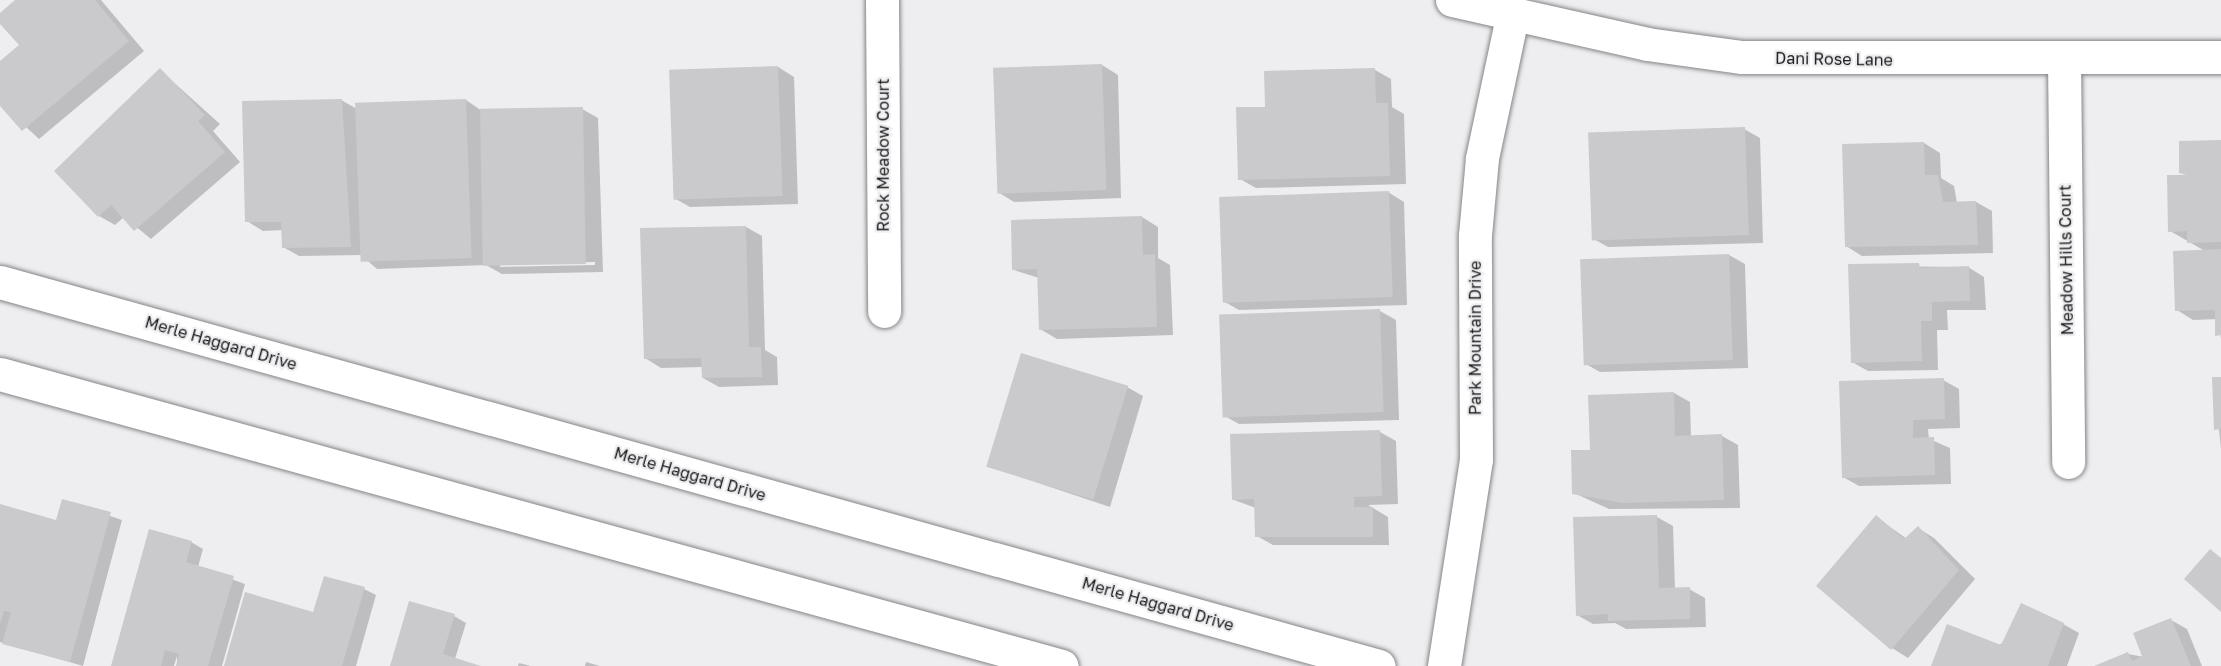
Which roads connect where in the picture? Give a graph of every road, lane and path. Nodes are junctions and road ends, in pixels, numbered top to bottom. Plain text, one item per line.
1 (882, 0) edge
2 (1452, 0) edge
3 (1513, 12) junction
4 (2221, 57) edge
5 (2064, 58) junction
6 (0, 282) edge
7 (884, 311) dead end
8 (0, 374) edge
9 (2068, 462) dead end
10 (1062, 666) edge
11 (1379, 666) edge
12 (1444, 666) edge

1 - 7 main road, Rock Meadow Court
2 - 3 main road, Dani Rose Lane
3 - 5 main road, Dani Rose Lane
3 - 12 main road, Park Mountain Drive
4 - 5 main road, Dani Rose Lane
5 - 9 main road, Meadow Hills Court
6 - 11 main road, Merle Haggard Drive
8 - 10 main road

